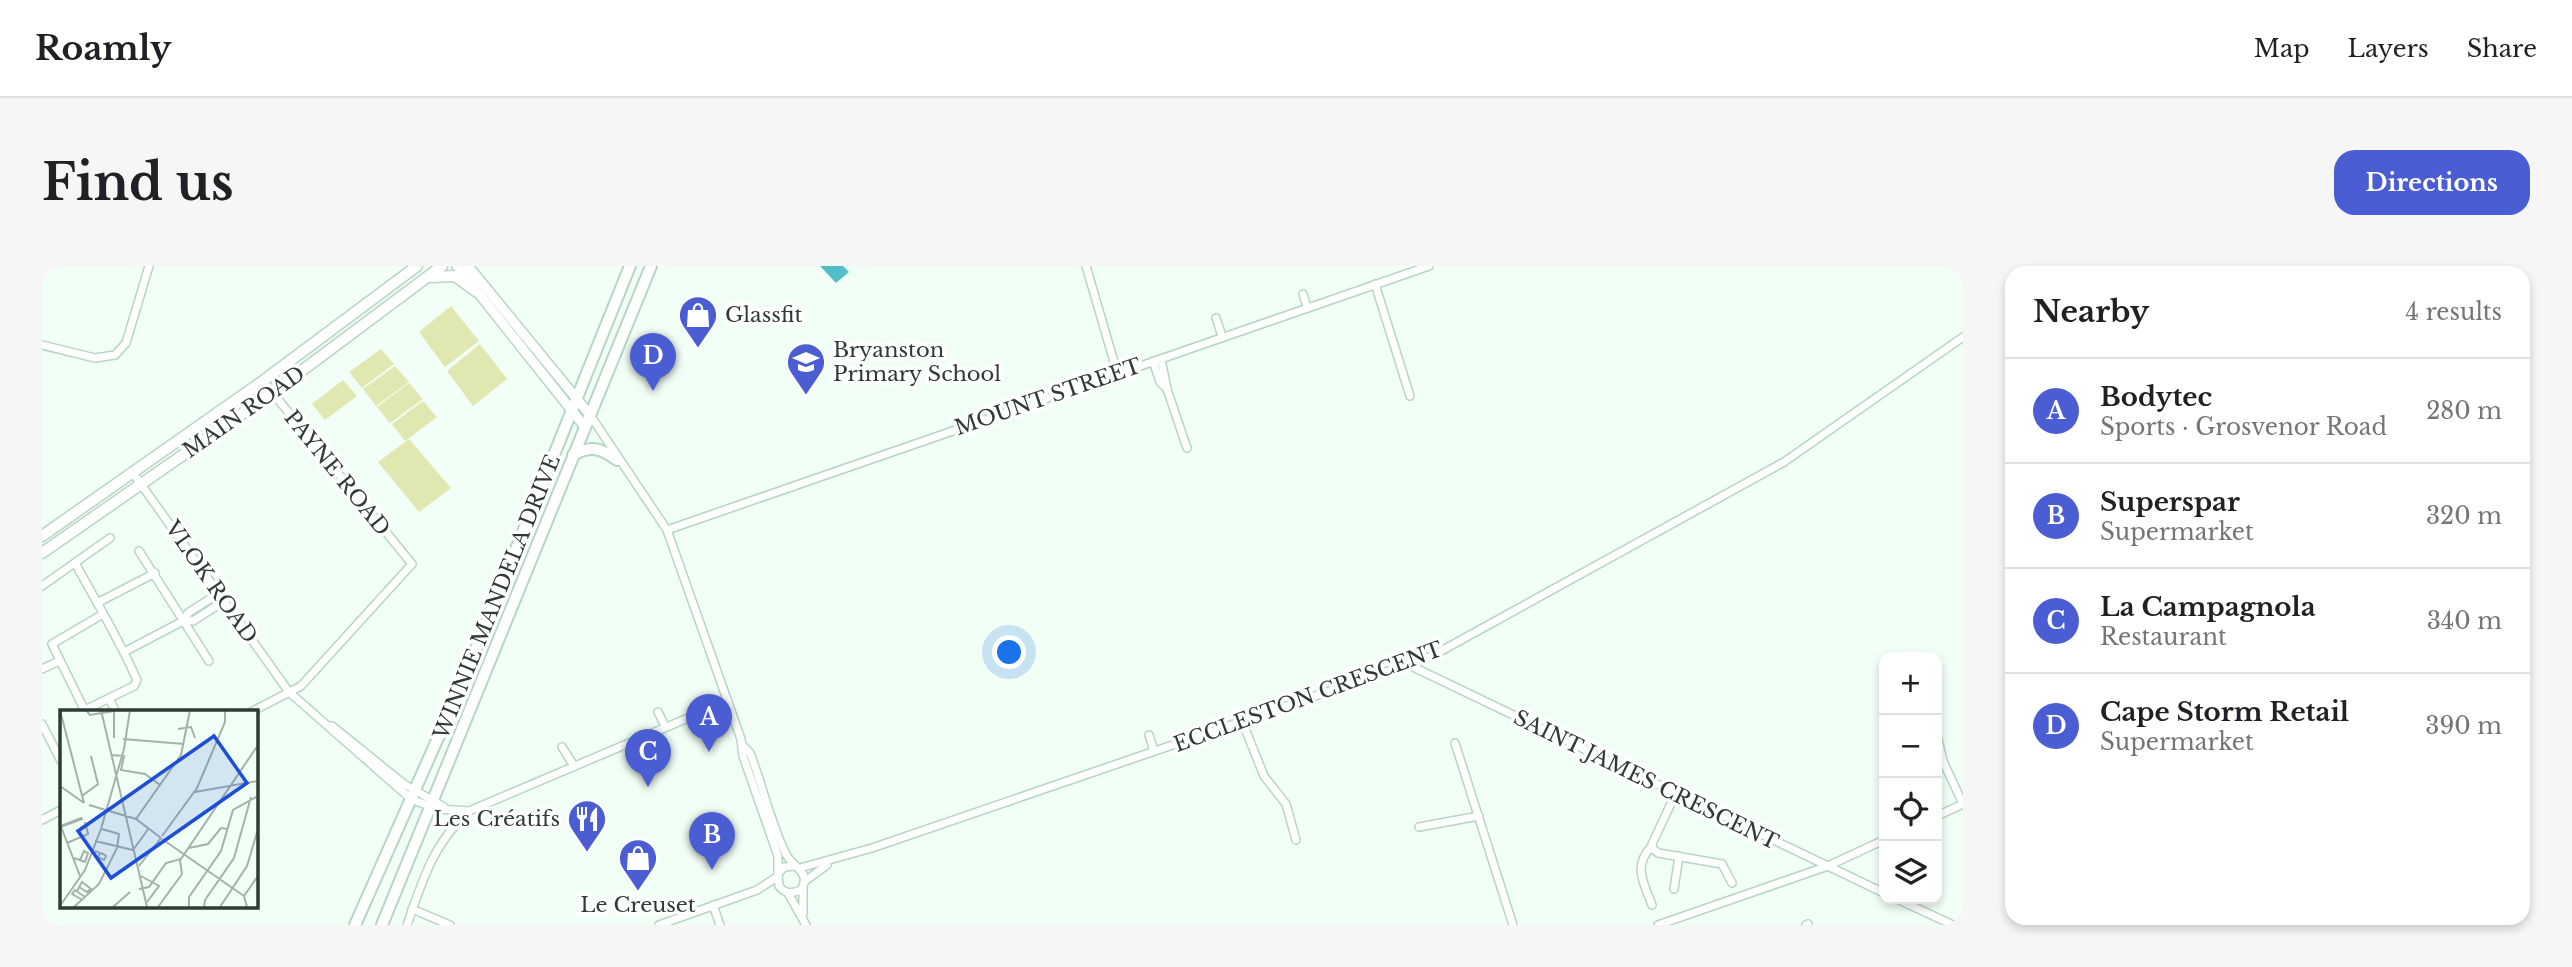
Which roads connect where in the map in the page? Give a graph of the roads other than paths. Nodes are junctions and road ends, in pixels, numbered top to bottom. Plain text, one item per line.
1 (149, 266) edge
2 (416, 266) edge
3 (442, 266) edge
4 (457, 266) edge
5 (468, 266) edge
6 (651, 266) edge
7 (1086, 266) edge
8 (1429, 266) edge
9 (629, 269) edge
10 (428, 278) junction
11 (1375, 284) junction
12 (477, 292) junction
13 (1303, 294) dead end
14 (1307, 307) junction
15 (1216, 318) dead end
16 (1222, 336) junction
17 (1963, 337) edge
18 (42, 345) edge
19 (1157, 360) junction
20 (1117, 372) junction
21 (263, 381) junction
22 (272, 393) junction
23 (1410, 396) dead end
24 (578, 401) junction
25 (572, 414) junction
26 (590, 415) junction
27 (585, 428) junction
28 (597, 430) junction
29 (1187, 448) dead end
30 (572, 456) junction
31 (617, 460) junction
32 (133, 472) junction
33 (141, 485) junction
34 (667, 530) junction
35 (42, 536) edge
36 (110, 538) dead end
37 (139, 551) dead end
38 (42, 553) edge
39 (75, 563) junction
40 (155, 573) junction
41 (42, 586) edge
42 (219, 593) junction
43 (224, 601) junction
44 (97, 603) junction
45 (103, 614) junction
46 (185, 620) junction
47 (124, 652) junction
48 (59, 661) junction
49 (209, 661) dead end
50 (1409, 665) junction
51 (42, 669) edge
52 (289, 692) junction
53 (109, 699) junction
54 (728, 701) junction
55 (115, 710) edge
56 (255, 710) edge
57 (658, 712) dead end
58 (1242, 722) junction
59 (42, 724) edge
60 (665, 726) junction
61 (1149, 735) dead end
62 (1455, 743) dead end
63 (743, 746) junction
64 (562, 747) dead end
65 (1154, 751) junction
66 (1942, 757) edge
67 (60, 759) edge
68 (574, 766) junction
69 (413, 795) junction
70 (1675, 795) junction
71 (431, 803) junction
72 (1963, 804) edge
73 (60, 811) edge
74 (469, 811) junction
75 (1942, 814) edge
76 (1479, 816) junction
77 (42, 820) edge
78 (1419, 827) dead end
79 (1296, 840) dead end
80 (1882, 841) edge
81 (1652, 846) junction
82 (1679, 856) junction
83 (837, 860) junction
84 (1828, 866) junction
85 (798, 867) junction
86 (778, 876) junction
87 (805, 883) junction
88 (1732, 883) dead end
89 (757, 890) junction
90 (1674, 890) dead end
91 (785, 891) junction
92 (1879, 891) edge
93 (1908, 904) edge
94 (713, 905) junction
95 (1652, 905) dead end
96 (412, 909) junction
97 (805, 922) edge
98 (355, 925) edge
99 (382, 925) edge
100 (407, 925) edge
101 (450, 925) edge
102 (659, 925) edge
103 (720, 925) edge
104 (1513, 925) edge
105 (1658, 925) edge
106 (1953, 925) edge

1 - 18 street
2 - 21 main road, MAIN ROAD
3 - 10 main road, MAIN ROAD
4 - 12 street
5 - 24 street
6 - 26 main road, WINNIE MANDELA DRIVE
7 - 20 street
8 - 11 street, MOUNT STREET
9 - 24 main road, WINNIE MANDELA DRIVE
10 - 12 main road
10 - 22 main road, MAIN ROAD
11 - 14 street, MOUNT STREET
11 - 23 street
12 - 25 street
13 - 14 street
14 - 16 street, MOUNT STREET
15 - 16 street
16 - 19 street, MOUNT STREET
17 - 50 street, ECCLESTON CRESCENT
19 - 20 street, MOUNT STREET
19 - 29 street
20 - 34 street, MOUNT STREET
21 - 22 street, PAYNE ROAD
21 - 32 main road, MAIN ROAD
22 - 33 main road, MAIN ROAD
22 - 52 street, PAYNE ROAD
24 - 25 main road, WINNIE MANDELA DRIVE
24 - 26 street
25 - 27 street
25 - 69 main road, WINNIE MANDELA DRIVE
26 - 27 main road, WINNIE MANDELA DRIVE
26 - 28 street
27 - 28 street
27 - 30 main road, WINNIE MANDELA DRIVE
28 - 31 street
30 - 31 main road
30 - 71 main road, WINNIE MANDELA DRIVE
31 - 34 street
32 - 33 street, VLOK ROAD
32 - 35 main road, MAIN ROAD
33 - 38 main road, MAIN ROAD
33 - 42 street, VLOK ROAD
34 - 54 street
36 - 39 street
37 - 40 street
39 - 41 street
39 - 44 street
40 - 44 street
40 - 46 street
42 - 43 street, VLOK ROAD
42 - 46 street
43 - 46 street
43 - 52 street, VLOK ROAD
44 - 45 street
45 - 47 street
45 - 48 street
46 - 47 street
46 - 49 street
47 - 53 street
48 - 51 street
48 - 53 street
50 - 58 street, ECCLESTON CRESCENT
50 - 70 street, SAINT JAMES CRESCENT
52 - 56 street
52 - 69 street, VLOK ROAD
53 - 55 street
54 - 60 street
54 - 63 street
57 - 60 street
58 - 65 street, ECCLESTON CRESCENT
58 - 79 street
59 - 67 street
60 - 68 street
61 - 65 street
62 - 76 street
63 - 85 street
63 - 86 street
64 - 68 street
65 - 83 street, ECCLESTON CRESCENT
66 - 72 street
68 - 74 street
69 - 71 street, VLOK ROAD
69 - 98 main road, WINNIE MANDELA DRIVE
70 - 81 street
70 - 84 street, SAINT JAMES CRESCENT
71 - 74 street
71 - 99 main road, WINNIE MANDELA DRIVE
72 - 75 street
73 - 77 street
74 - 96 street
76 - 78 street
76 - 104 street
80 - 84 street
81 - 82 street
81 - 95 street
82 - 88 street
82 - 90 street
83 - 85 street, ECCLESTON CRESCENT
83 - 87 street, ECCLESTON CRESCENT
84 - 92 street, SAINT JAMES CRESCENT
84 - 105 street
85 - 86 street
85 - 87 street
86 - 89 street
86 - 91 street
87 - 91 street
87 - 97 street
89 - 91 street
89 - 94 street
91 - 97 street
93 - 106 street
94 - 102 street
94 - 103 street
96 - 100 street
96 - 101 street

